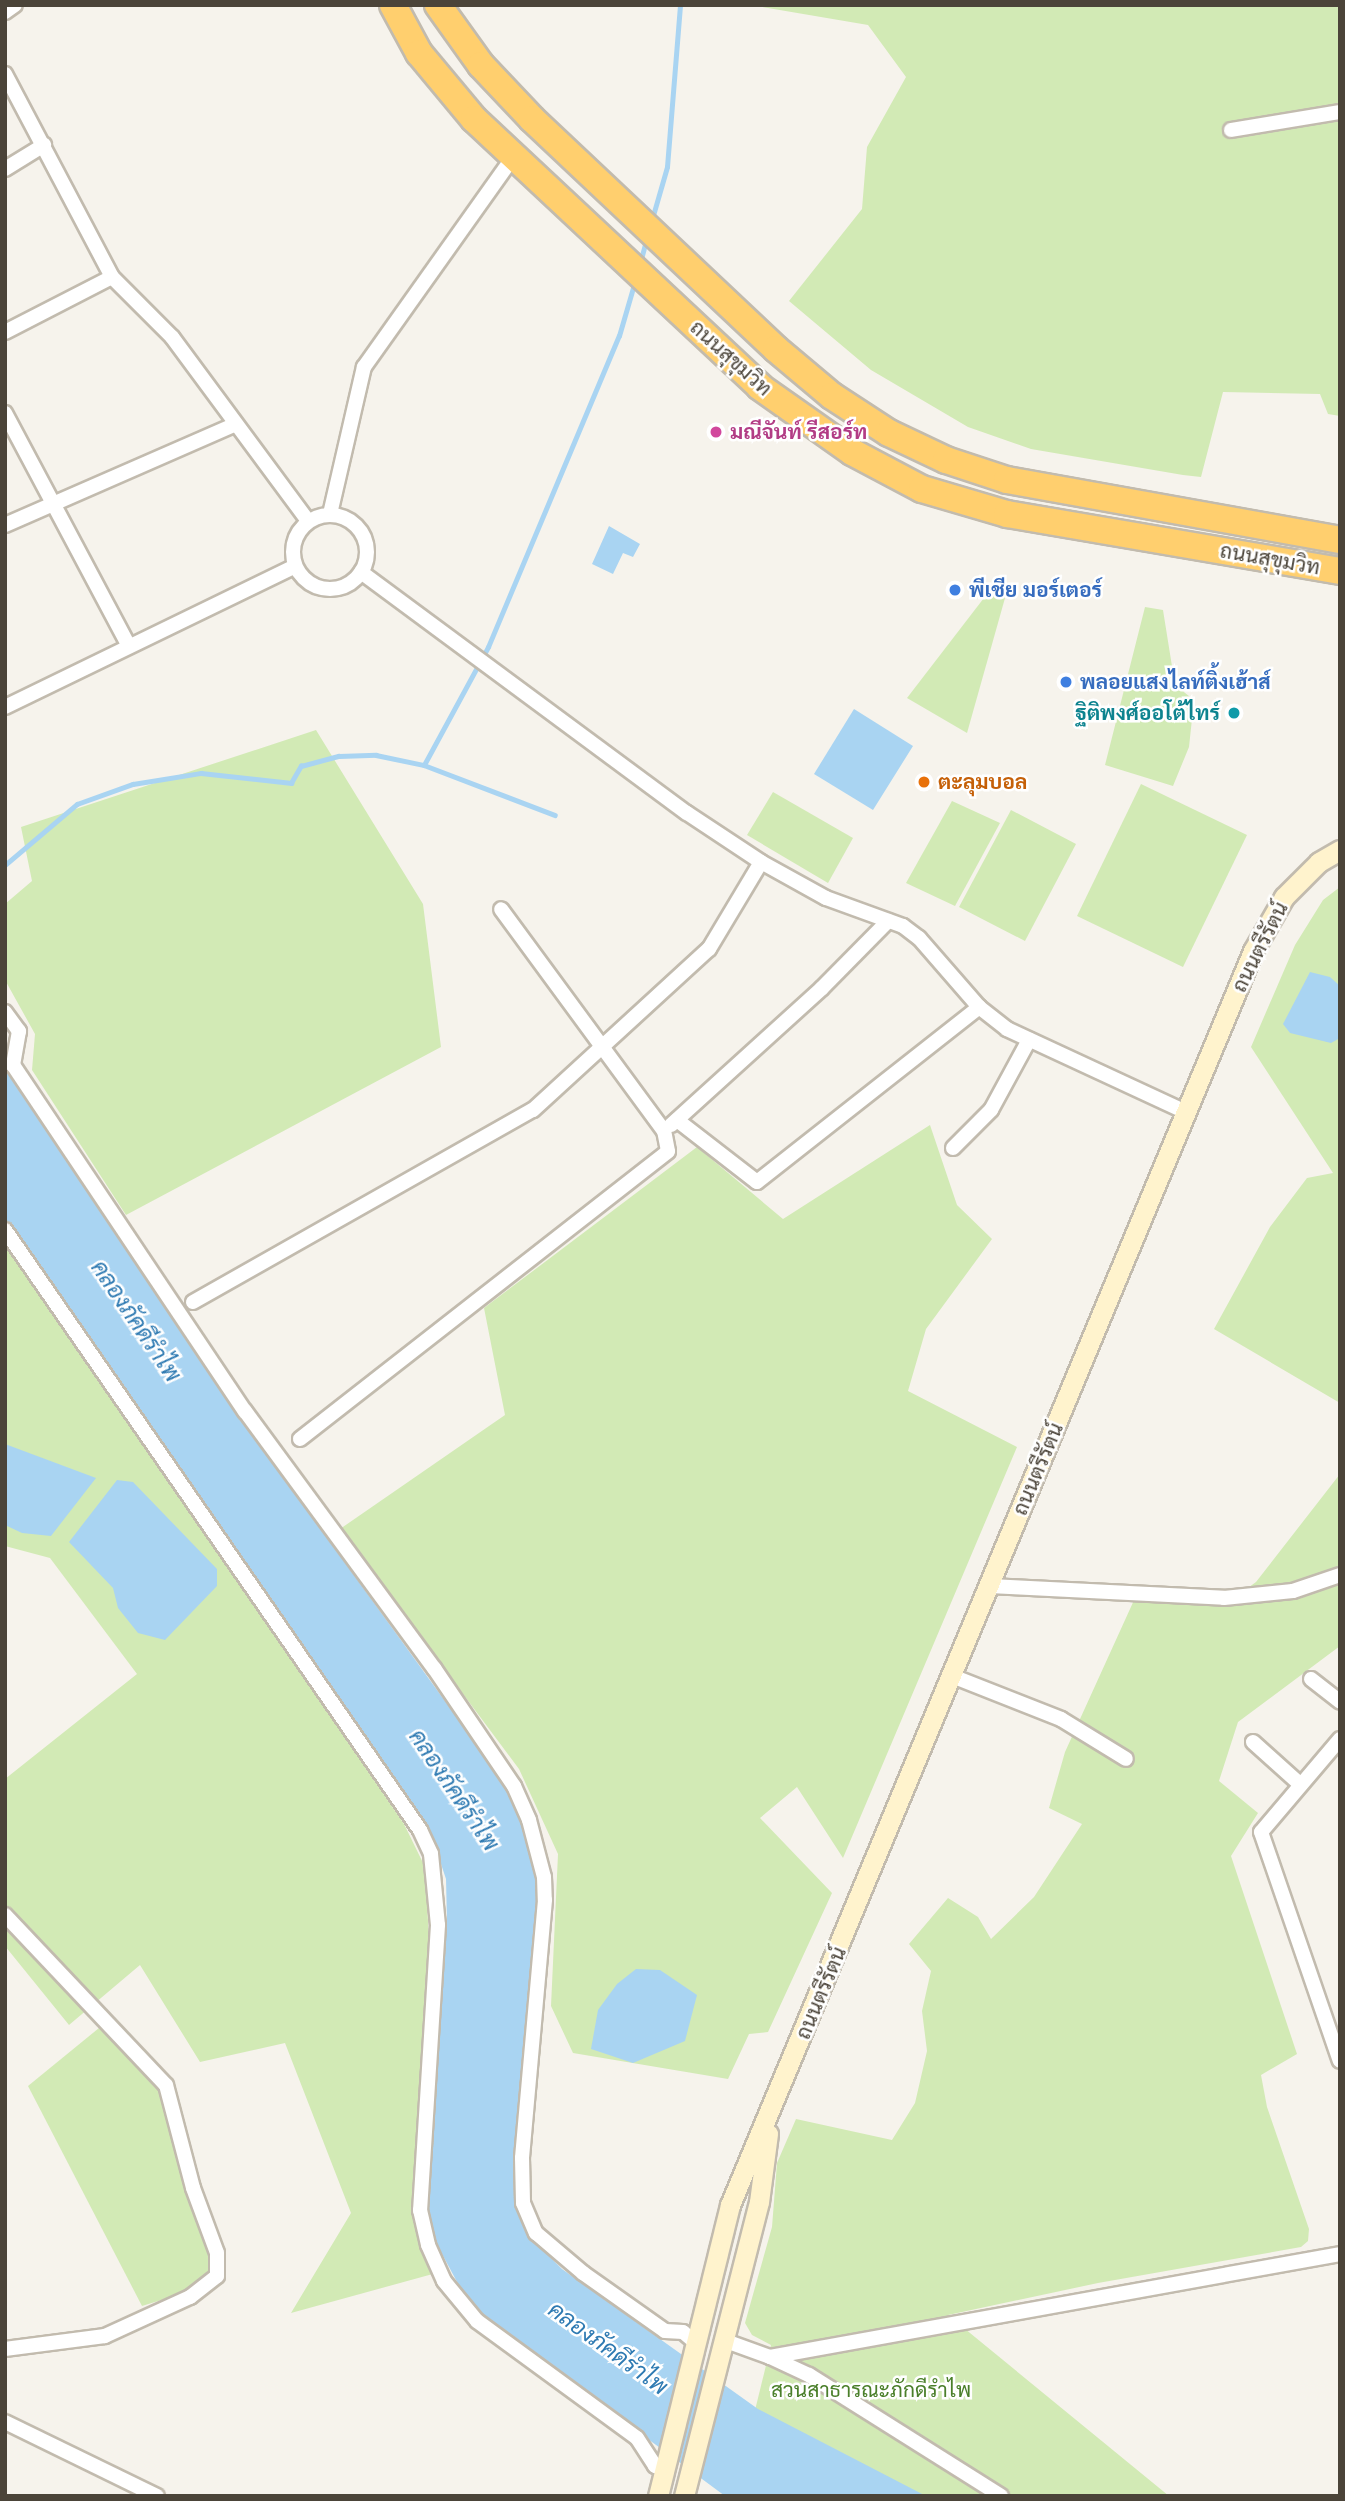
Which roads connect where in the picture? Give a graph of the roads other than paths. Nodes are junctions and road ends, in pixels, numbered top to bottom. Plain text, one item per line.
1 (15, 5) edge
2 (393, 5) edge
3 (438, 5) edge
4 (5, 12) edge
5 (5, 74) edge
6 (1340, 112) edge
7 (1231, 130) dead end
8 (44, 145) junction
9 (514, 156) junction
10 (5, 169) edge
11 (112, 277) junction
12 (5, 332) edge
13 (5, 413) edge
14 (234, 425) junction
15 (53, 505) junction
16 (330, 514) junction
17 (1202, 515) junction
18 (308, 521) junction
19 (5, 525) edge
20 (1340, 540) edge
21 (1200, 547) junction
22 (295, 566) junction
23 (1340, 571) edge
24 (361, 572) junction
25 (129, 646) junction
26 (5, 707) edge
27 (1340, 850) edge
28 (761, 862) junction
29 (501, 909) dead end
30 (888, 921) junction
31 (979, 1007) junction
32 (5, 1012) edge
33 (1029, 1040) junction
34 (600, 1048) junction
35 (1186, 1112) junction
36 (677, 1120) junction
37 (664, 1131) junction
38 (953, 1148) dead end
39 (5, 1230) edge
40 (193, 1302) dead end
41 (300, 1439) dead end
42 (1340, 1575) edge
43 (990, 1586) junction
44 (953, 1676) junction
45 (1311, 1679) dead end
46 (1340, 1702) edge
47 (1340, 1739) edge
48 (1253, 1742) dead end
49 (1126, 1759) dead end
50 (1301, 1785) junction
51 (5, 1914) edge
52 (1340, 2061) edge
53 (771, 2112) junction
54 (1340, 2254) edge
55 (723, 2340) junction
56 (695, 2342) junction
57 (5, 2348) edge
58 (770, 2357) junction
59 (5, 2422) edge
60 (664, 2469) junction
61 (685, 2492) edge
62 (157, 2496) edge
63 (658, 2496) edge
64 (1001, 2496) edge

1 - 4 street
2 - 9 highway, ถนนสุขุมวิท
3 - 17 highway, ถนนสุขุมวิท
5 - 8 street
6 - 7 street
8 - 10 street
8 - 11 street
9 - 16 street
9 - 21 highway, ถนนสุขุมวิท
11 - 12 street
11 - 14 street
13 - 15 street
14 - 15 street
14 - 18 street
15 - 19 street
15 - 25 street
16 - 18 street
16 - 24 street
17 - 20 highway, ถนนสุขุมวิท
17 - 21 highway
18 - 22 street
21 - 23 highway, ถนนสุขุมวิท
22 - 24 street
22 - 25 street
24 - 28 street
25 - 26 street
27 - 35 main road, ถนนตรีรัตน์
28 - 30 street
28 - 34 street
29 - 34 street
30 - 31 street
30 - 36 street
31 - 33 street
31 - 36 street
32 - 56 street
33 - 35 street
33 - 38 street
34 - 37 street
34 - 40 street
35 - 43 main road, ถนนตรีรัตน์
36 - 37 street
37 - 41 street
39 - 60 street
42 - 43 street
43 - 44 main road, ถนนตรีรัตน์
44 - 49 street
44 - 53 main road, ถนนตรีรัตน์
45 - 46 street
47 - 50 street
48 - 50 street
50 - 52 street
51 - 57 street
53 - 55 main road, ถนนตรีรัตน์
53 - 56 main road, ถนนตรีรัตน์
54 - 58 street
55 - 58 street
55 - 61 main road, ถนนตรีรัตน์
56 - 60 main road, ถนนตรีรัตน์
58 - 64 street
59 - 62 street
60 - 63 main road, ถนนตรีรัตน์

